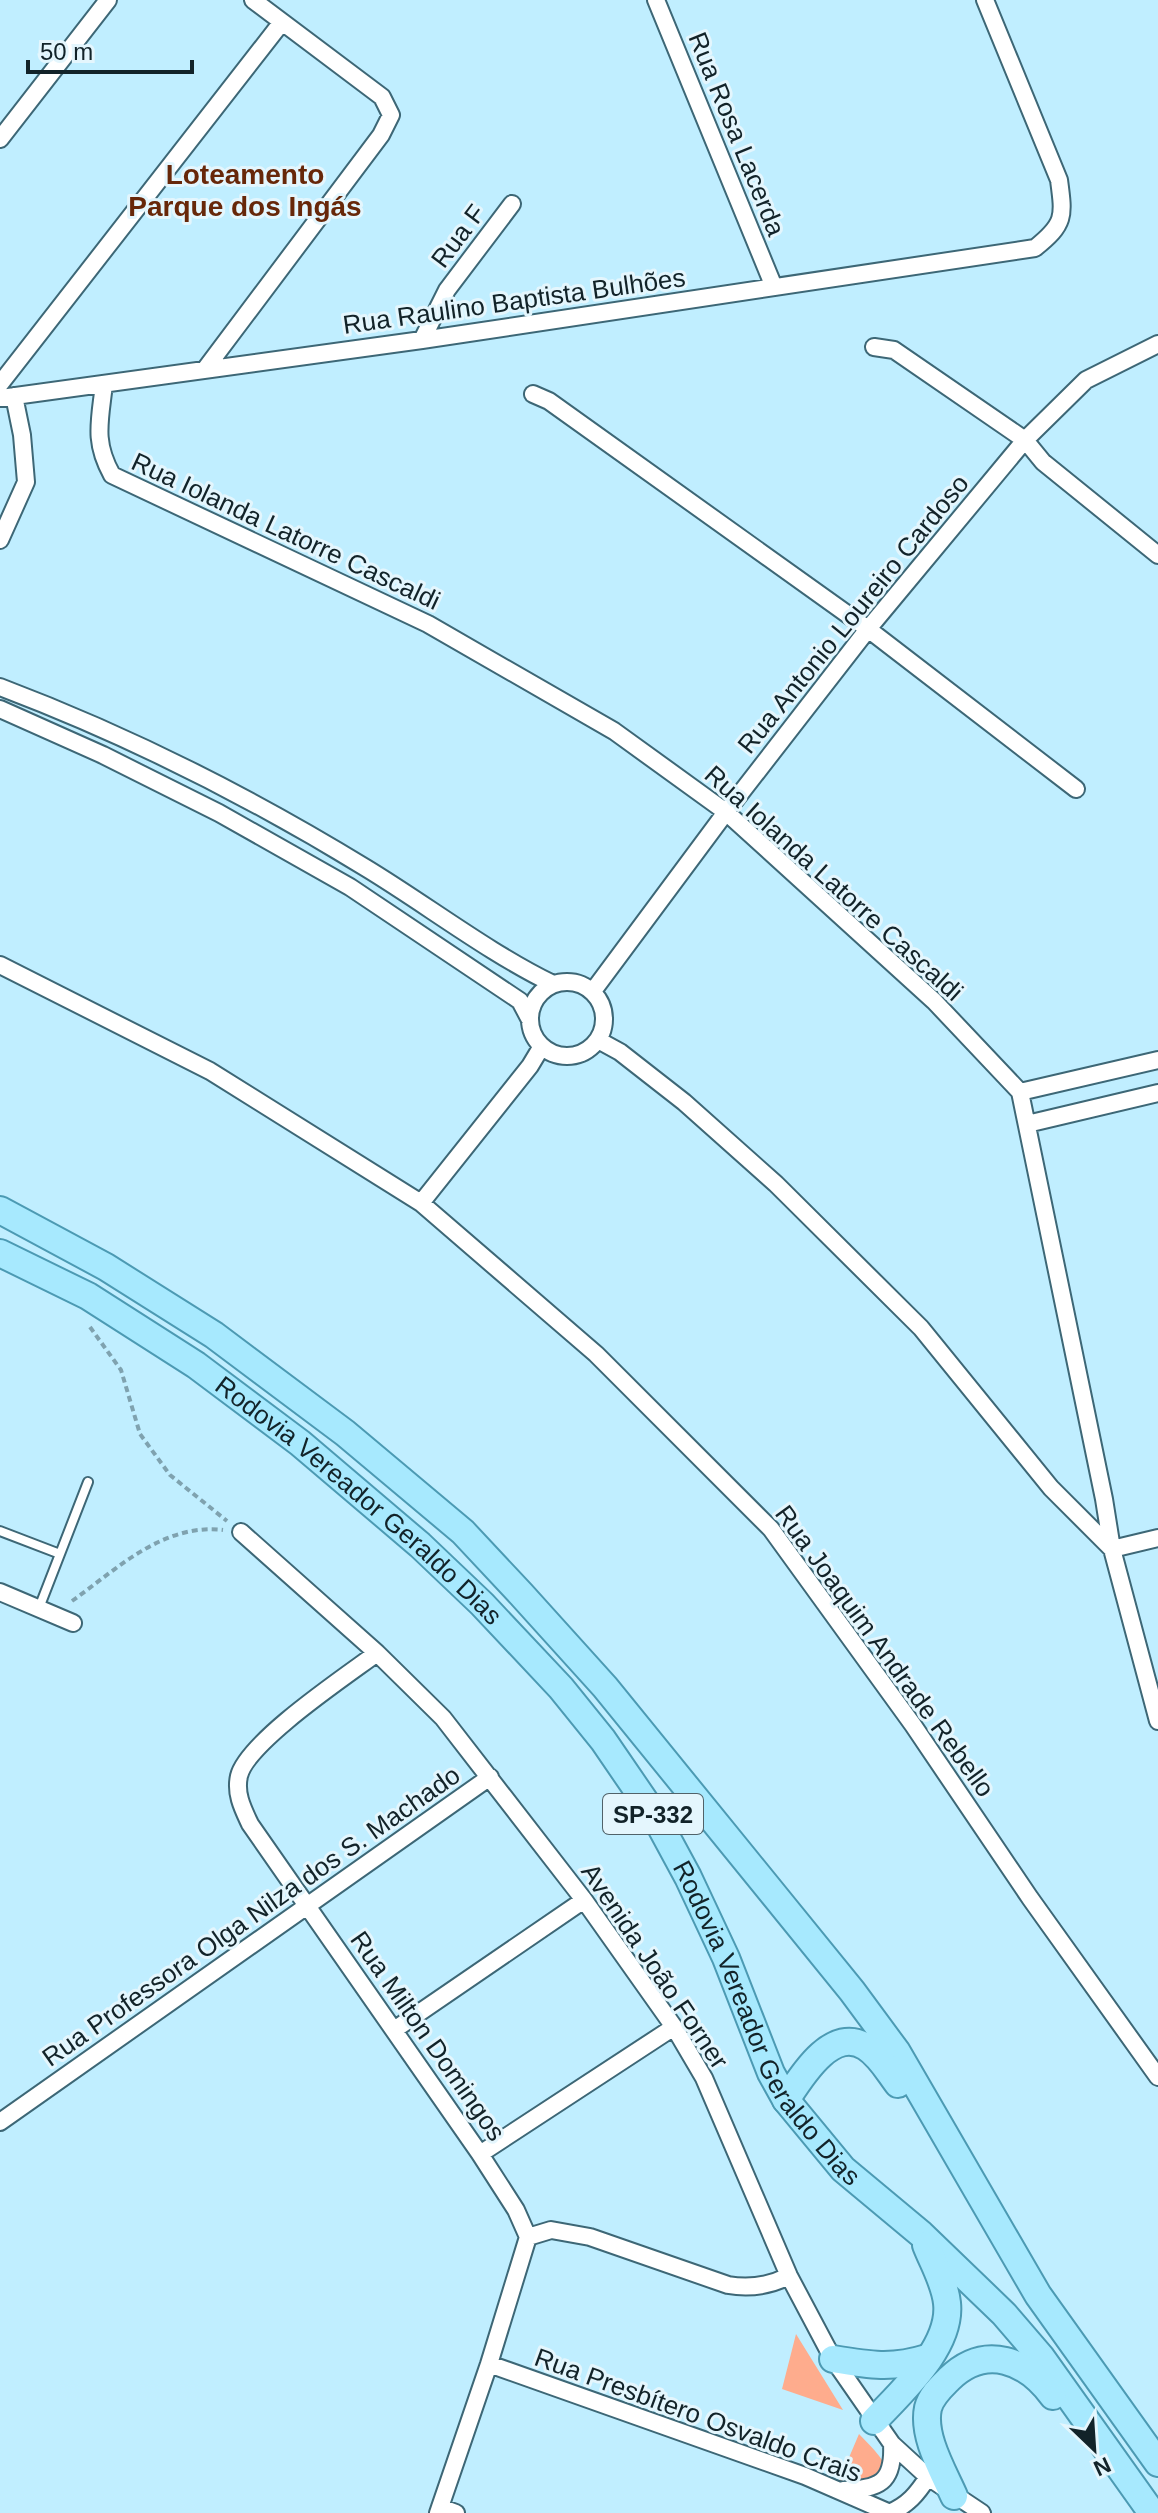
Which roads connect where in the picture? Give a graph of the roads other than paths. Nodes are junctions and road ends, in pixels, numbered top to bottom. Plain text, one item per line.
1 (108, 0) edge
2 (253, 0) edge
3 (656, 0) edge
4 (985, 0) edge
5 (282, 22) junction
6 (0, 139) edge
7 (512, 204) dead end
8 (774, 287) junction
9 (422, 340) junction
10 (1158, 344) edge
11 (874, 347) dead end
12 (206, 368) junction
13 (0, 384) edge
14 (104, 384) junction
15 (533, 394) dead end
16 (7, 397) edge
17 (1025, 440) junction
18 (0, 540) edge
19 (1158, 555) edge
20 (868, 629) junction
21 (0, 687) edge
22 (0, 709) edge
23 (1076, 789) dead end
24 (726, 812) junction
25 (0, 965) edge
26 (553, 984) junction
27 (593, 991) junction
28 (529, 1018) junction
29 (598, 1040) junction
30 (542, 1046) junction
31 (1158, 1060) edge
32 (1020, 1092) junction
33 (1158, 1093) edge
34 (1027, 1124) junction
35 (421, 1203) junction
36 (0, 1210) edge
37 (0, 1253) edge
38 (88, 1482) dead end
39 (0, 1531) edge
40 (241, 1532) road end
41 (1158, 1538) edge
42 (1112, 1549) junction
43 (60, 1554) junction
44 (0, 1592) edge
45 (46, 1612) junction
46 (73, 1623) dead end
47 (377, 1653) junction
48 (1158, 1721) edge
49 (490, 1777) junction
50 (584, 1900) junction
51 (308, 1906) junction
52 (674, 2027) junction
53 (394, 2030) junction
54 (1158, 2077) edge
55 (786, 2100) junction
56 (933, 2116) junction
57 (0, 2122) edge
58 (480, 2154) junction
59 (921, 2234) junction
60 (528, 2237) junction
61 (789, 2276) junction
62 (927, 2358) junction
63 (833, 2359) junction
64 (489, 2364) junction
65 (874, 2421) junction
66 (1094, 2431) junction
67 (892, 2444) junction
68 (1158, 2463) edge
69 (928, 2477) junction
70 (835, 2490) junction
71 (954, 2496) junction
72 (445, 2511) edge
73 (890, 2513) edge
74 (982, 2513) edge
75 (1152, 2513) edge

1 - 6 street
2 - 5 street
3 - 8 street, Rua Rosa Lacerda
4 - 8 street, Rua Raulino Baptista Bulhões
5 - 12 street
5 - 13 street
7 - 9 street, Rua F
8 - 9 street, Rua Raulino Baptista Bulhões
9 - 12 street, Rua Raulino Baptista Bulhões
10 - 17 street, Rua Antonio Loureiro Cardoso
11 - 17 street
12 - 14 street, Rua Raulino Baptista Bulhões
14 - 16 street, Rua Raulino Baptista Bulhões
14 - 24 street, Rua Iolanda Latorre Cascaldi
15 - 20 street
16 - 18 street
17 - 19 street
17 - 20 street, Rua Antonio Loureiro Cardoso
20 - 23 street
20 - 24 street, Rua Antonio Loureiro Cardoso
21 - 26 street
22 - 28 street
24 - 27 street, Rua Antonio Loureiro Cardoso
24 - 32 street, Rua Iolanda Latorre Cascaldi
25 - 35 street, Rua Joaquim Andrade Rebello
26 - 27 street
26 - 28 street
27 - 29 street
28 - 30 street
29 - 30 street
29 - 42 street
30 - 35 street
31 - 32 street
32 - 34 street
33 - 34 street
34 - 42 street
35 - 54 street, Rua Joaquim Andrade Rebello
36 - 56 main road, Rodovia Vereador Geraldo Dias / SP-332
37 - 55 main road, Rodovia Vereador Geraldo Dias / SP-332
38 - 43 lane
39 - 43 lane
40 - 47 street, Avenida João Forner
41 - 42 street
42 - 48 street
43 - 45 lane
44 - 45 street
45 - 46 street
47 - 49 street, Avenida João Forner
47 - 51 street, Rua Milton Domingos
49 - 50 street, Avenida João Forner
49 - 51 street, Rua Professora Olga Nilza dos S. Machado
50 - 52 street, Avenida João Forner
50 - 53 street
51 - 53 street, Rua Milton Domingos
51 - 57 street, Rua Professora Olga Nilza dos S. Machado
52 - 58 street
52 - 61 street, Avenida João Forner
53 - 58 street, Rua Milton Domingos
55 - 56 main road
55 - 59 main road, Rodovia Vereador Geraldo Dias / SP-332
56 - 68 main road, Rodovia Vereador Geraldo Dias / SP-332
58 - 60 street, Rua Milton Domingos
59 - 62 main road
59 - 66 main road, Rodovia Vereador Geraldo Dias / SP-332
60 - 61 street
60 - 64 street
61 - 63 street, Avenida João Forner
62 - 63 main road
62 - 65 main road
63 - 65 street, Avenida João Forner
64 - 70 street, Rua Presbítero Osvaldo Crais
64 - 72 street
65 - 67 street, Avenida João Forner
66 - 71 main road
66 - 75 main road, Rodovia Vereador Geraldo Dias / SP-332
67 - 69 street, Avenida João Forner
67 - 70 street
69 - 71 street, Avenida João Forner
69 - 73 street, Rua Presbítero Osvaldo Crais
70 - 73 street, Rua Presbítero Osvaldo Crais
71 - 74 street, Avenida João Forner

